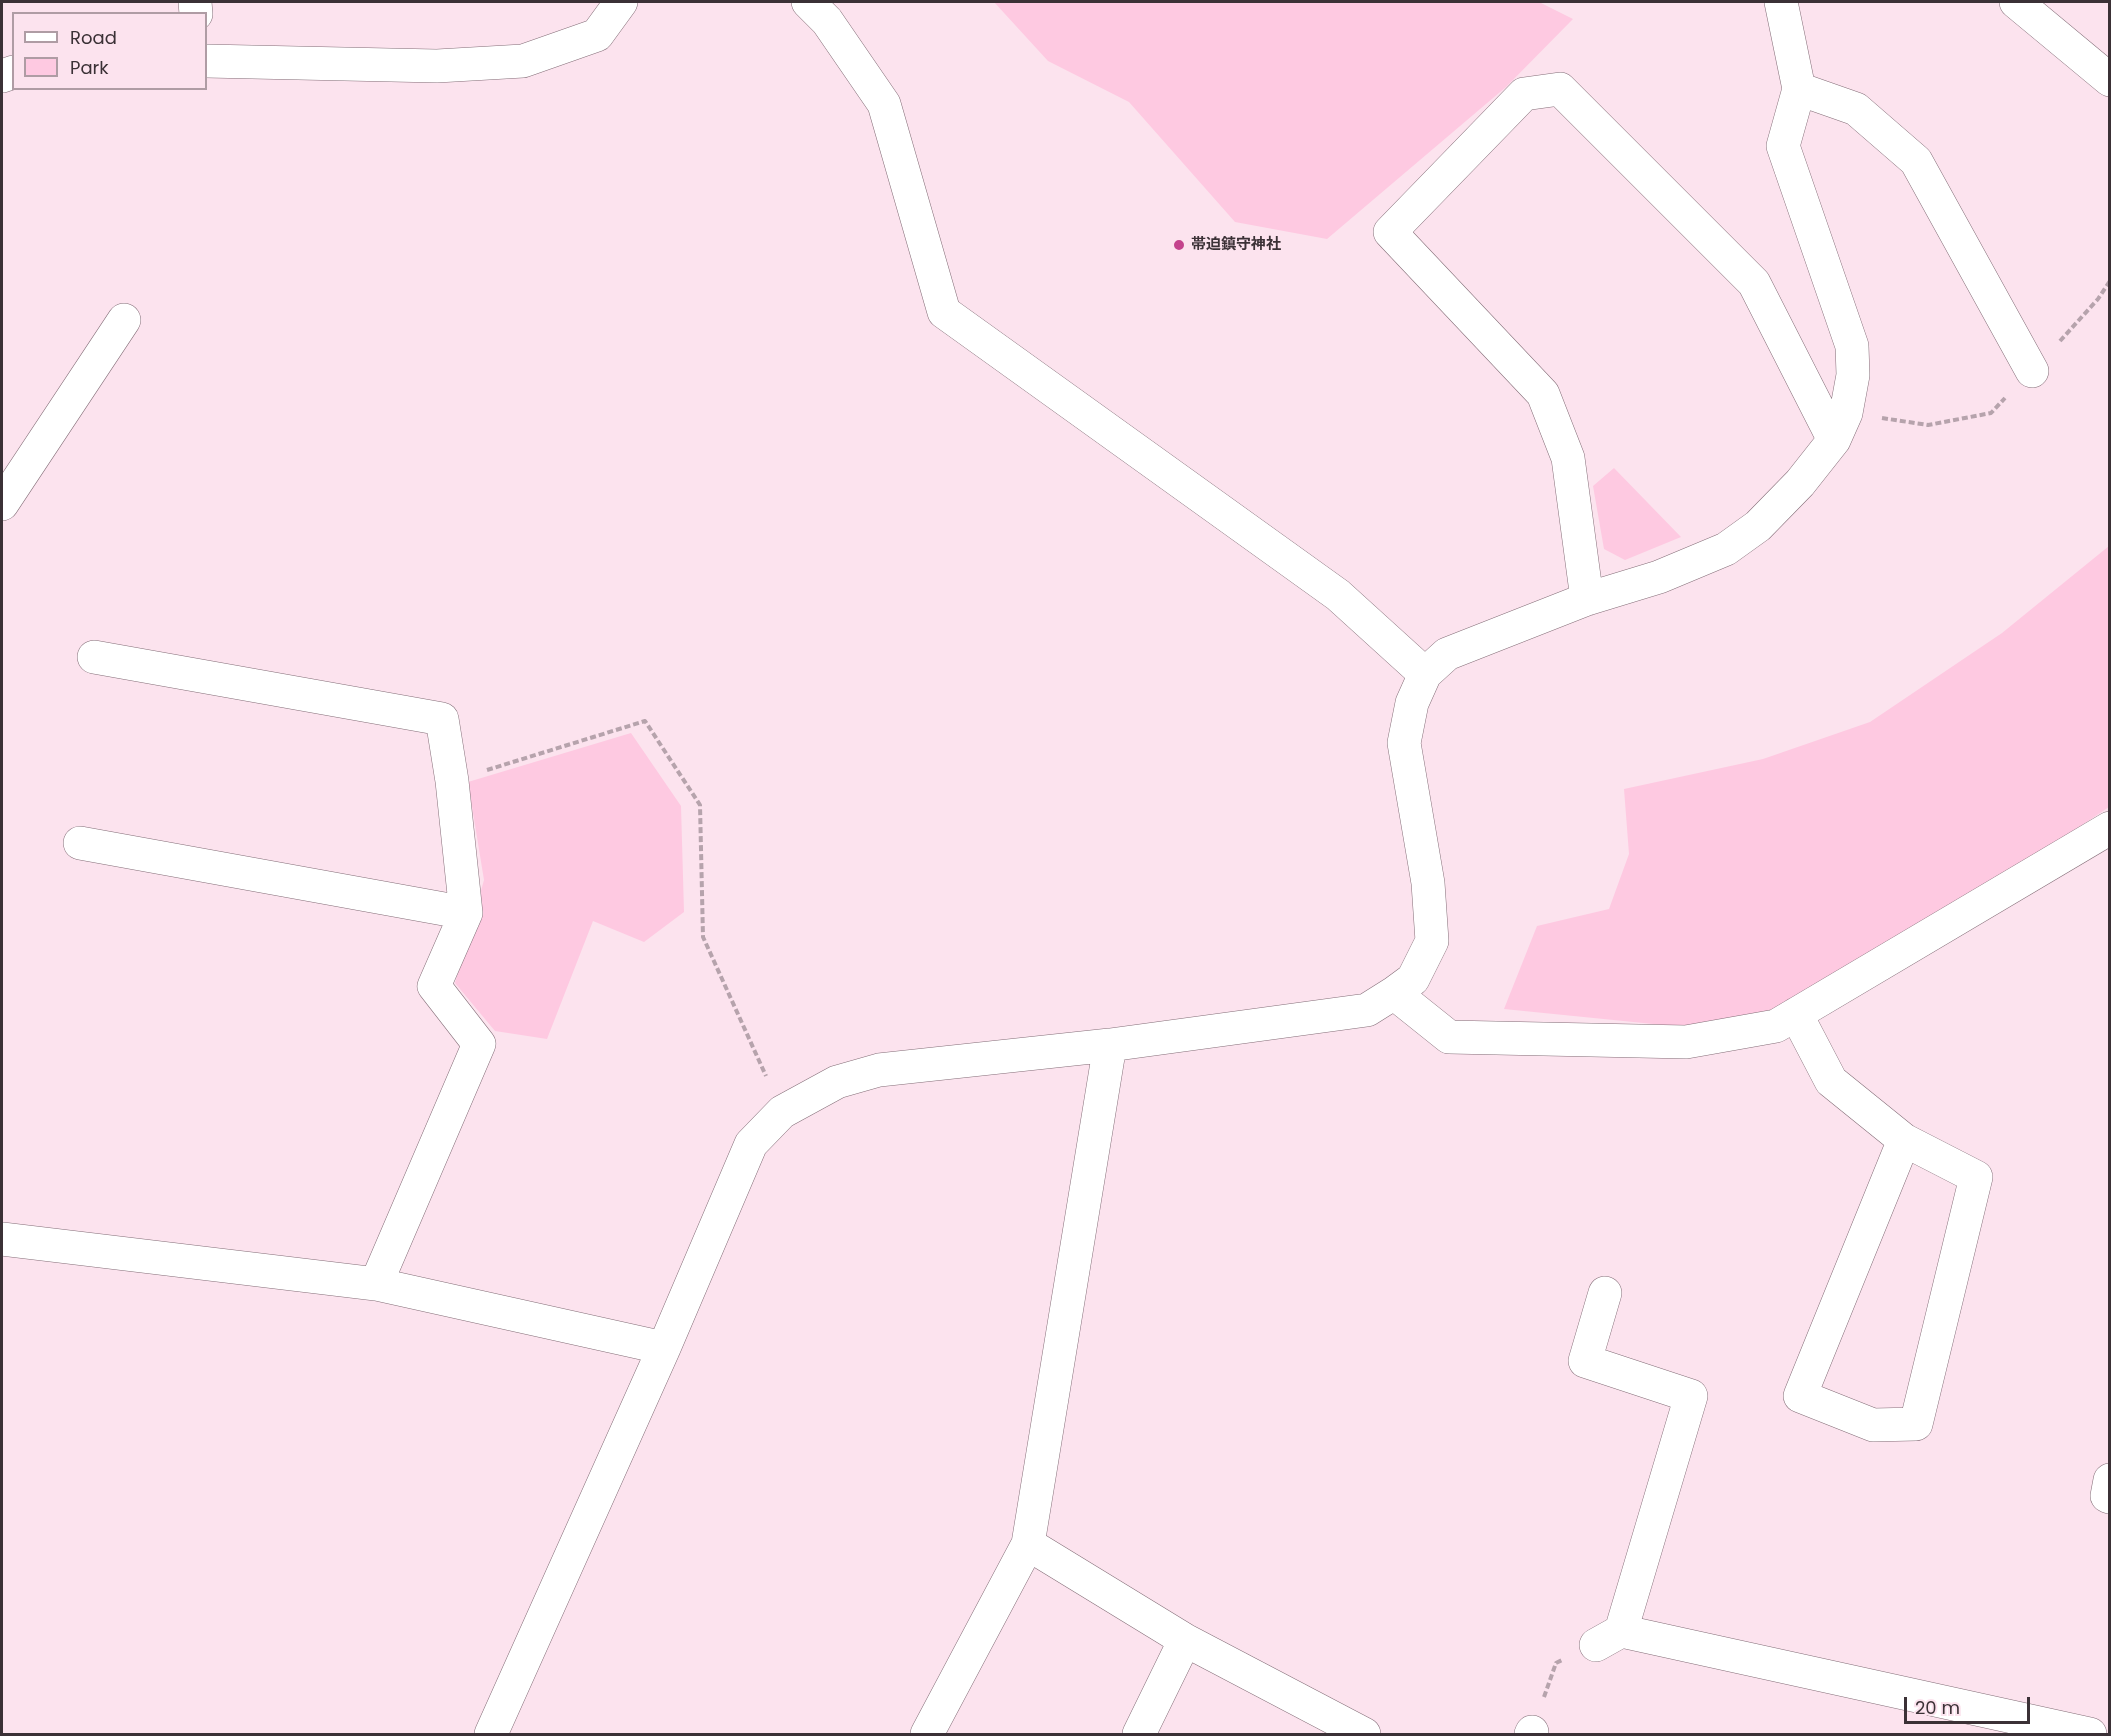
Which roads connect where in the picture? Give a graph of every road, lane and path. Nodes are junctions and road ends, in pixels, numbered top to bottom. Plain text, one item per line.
1 (621, 2) edge
2 (808, 2) edge
3 (1781, 2) edge
4 (2016, 2) edge
5 (207, 61) edge
6 (2109, 80) edge
7 (1799, 89) junction
8 (124, 320) dead end
9 (2032, 371) dead end
10 (1834, 440) junction
11 (2, 504) edge
12 (1587, 599) junction
13 (94, 657) dead end
14 (1425, 675) junction
15 (452, 781) junction
16 (2109, 828) edge
17 (80, 843) dead end
18 (466, 913) junction
19 (1394, 993) junction
20 (1796, 1014) junction
21 (1110, 1045) junction
22 (782, 1112) junction
23 (1904, 1140) junction
24 (2, 1239) edge
25 (376, 1284) junction
26 (1605, 1293) dead end
27 (664, 1348) junction
28 (2109, 1480) edge
29 (2109, 1497) edge
30 (1028, 1544) junction
31 (1608, 1638) junction
32 (1185, 1640) junction
33 (1532, 1733) edge
34 (491, 1734) edge
35 (927, 1734) edge
36 (1139, 1734) edge
37 (1364, 1734) edge
38 (2091, 1734) edge

1 - 5 street
2 - 14 street
3 - 7 street
4 - 6 street
7 - 9 street
7 - 10 street
8 - 11 street
10 - 12 street
10 - 12 street
12 - 14 street
13 - 15 street
14 - 19 street
15 - 18 street
15 - 22 path
16 - 20 street
17 - 18 street
18 - 25 street
19 - 20 street
19 - 21 street
20 - 23 street
21 - 22 street
21 - 30 street
22 - 27 street
23 - 23 street
24 - 25 street
25 - 27 street
26 - 31 street
27 - 34 street
28 - 29 street
30 - 32 street
30 - 35 street
31 - 33 path
31 - 38 street
32 - 36 street
32 - 37 street

